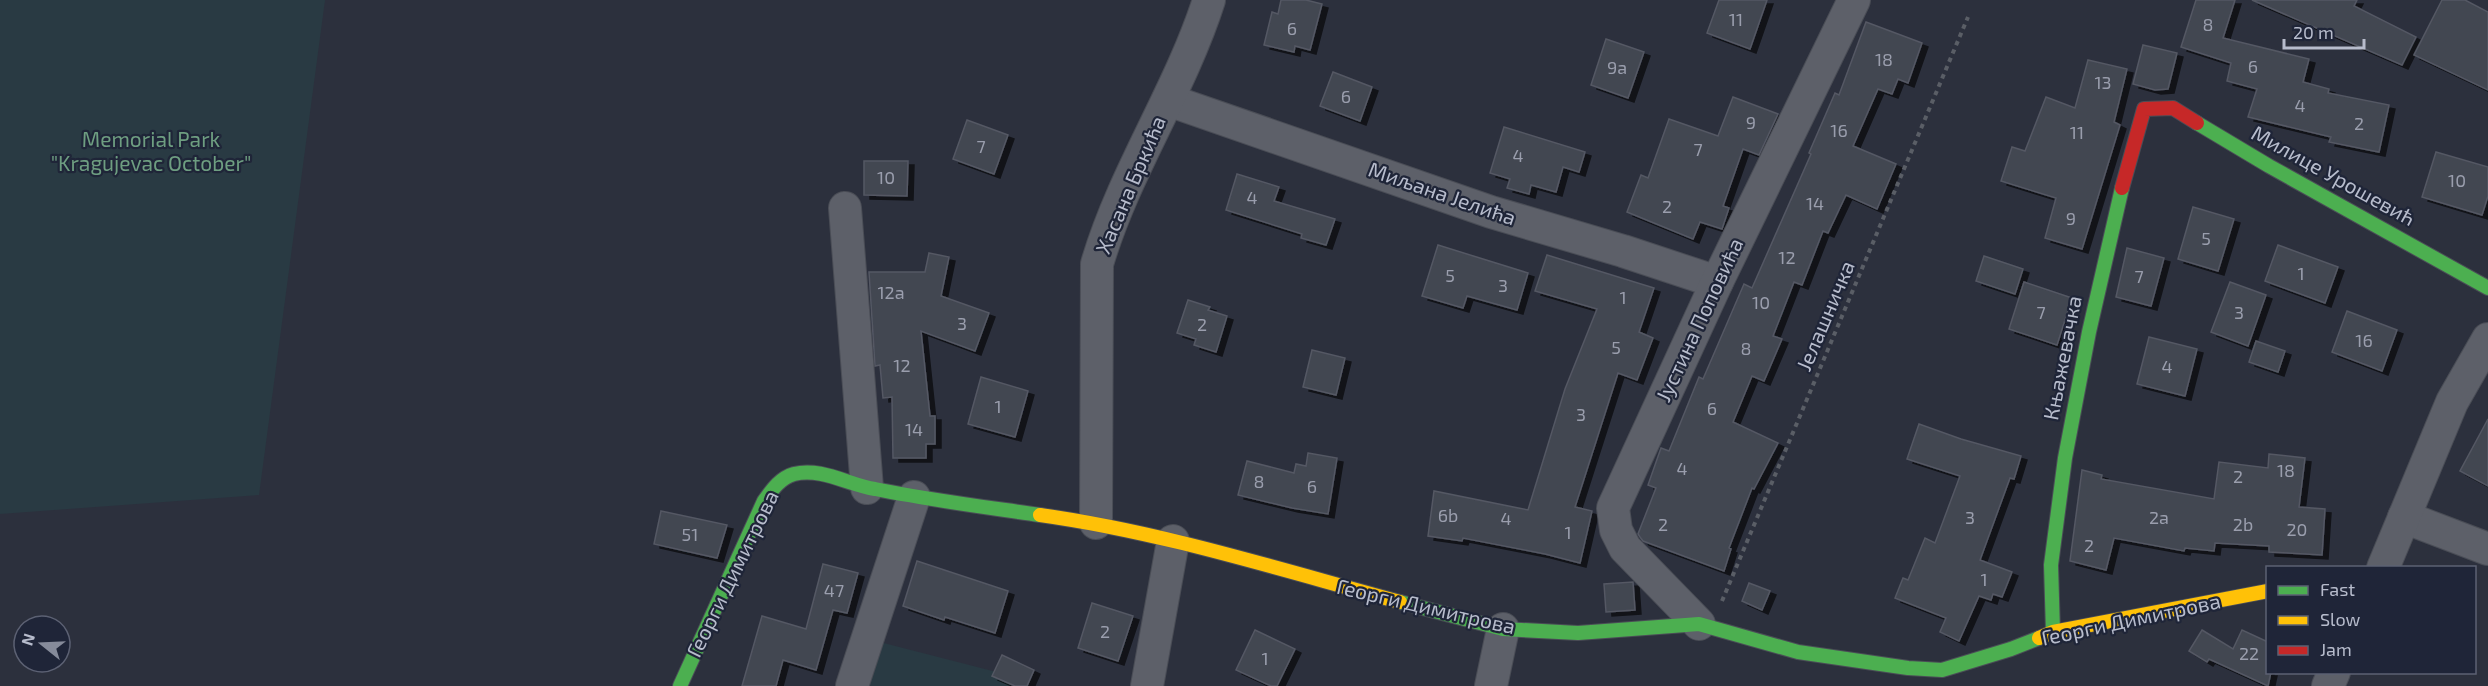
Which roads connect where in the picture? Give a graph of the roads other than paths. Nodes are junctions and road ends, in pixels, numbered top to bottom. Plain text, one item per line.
1 (1209, 0) edge
2 (1854, 0) edge
3 (1168, 100) junction
4 (2156, 108) joint
5 (844, 208) dead end
6 (1717, 282) junction
7 (2488, 288) edge
8 (2488, 339) edge
9 (867, 488) junction
10 (914, 496) junction
11 (2404, 518) junction
12 (1096, 523) junction
13 (1173, 541) junction
14 (2488, 549) edge
15 (2383, 566) edge
16 (2266, 591) edge
17 (1705, 625) junction
18 (1503, 629) junction
19 (2053, 632) junction
20 (680, 686) edge
21 (852, 686) edge
22 (1147, 686) edge
23 (1491, 686) edge

1 - 3 street, Хасана Бркића
2 - 6 street, Јустина Поповића
3 - 6 street, Миљана Јелића
3 - 12 street, Хасана Бркића
4 - 7 street, Милице Урошевић
4 - 19 street, Књажевачка
5 - 9 street
6 - 17 street, Јустина Поповића
8 - 11 street
9 - 10 street, Георги Димитрова
9 - 20 street, Георги Димитрова
10 - 12 street, Георги Димитрова
10 - 21 street
11 - 14 street
11 - 15 street
12 - 13 street, Георги Димитрова
13 - 18 street, Георги Димитрова
13 - 22 street
16 - 19 street, Георги Димитрова
17 - 18 street, Георги Димитрова
17 - 19 street, Георги Димитрова
18 - 23 street

